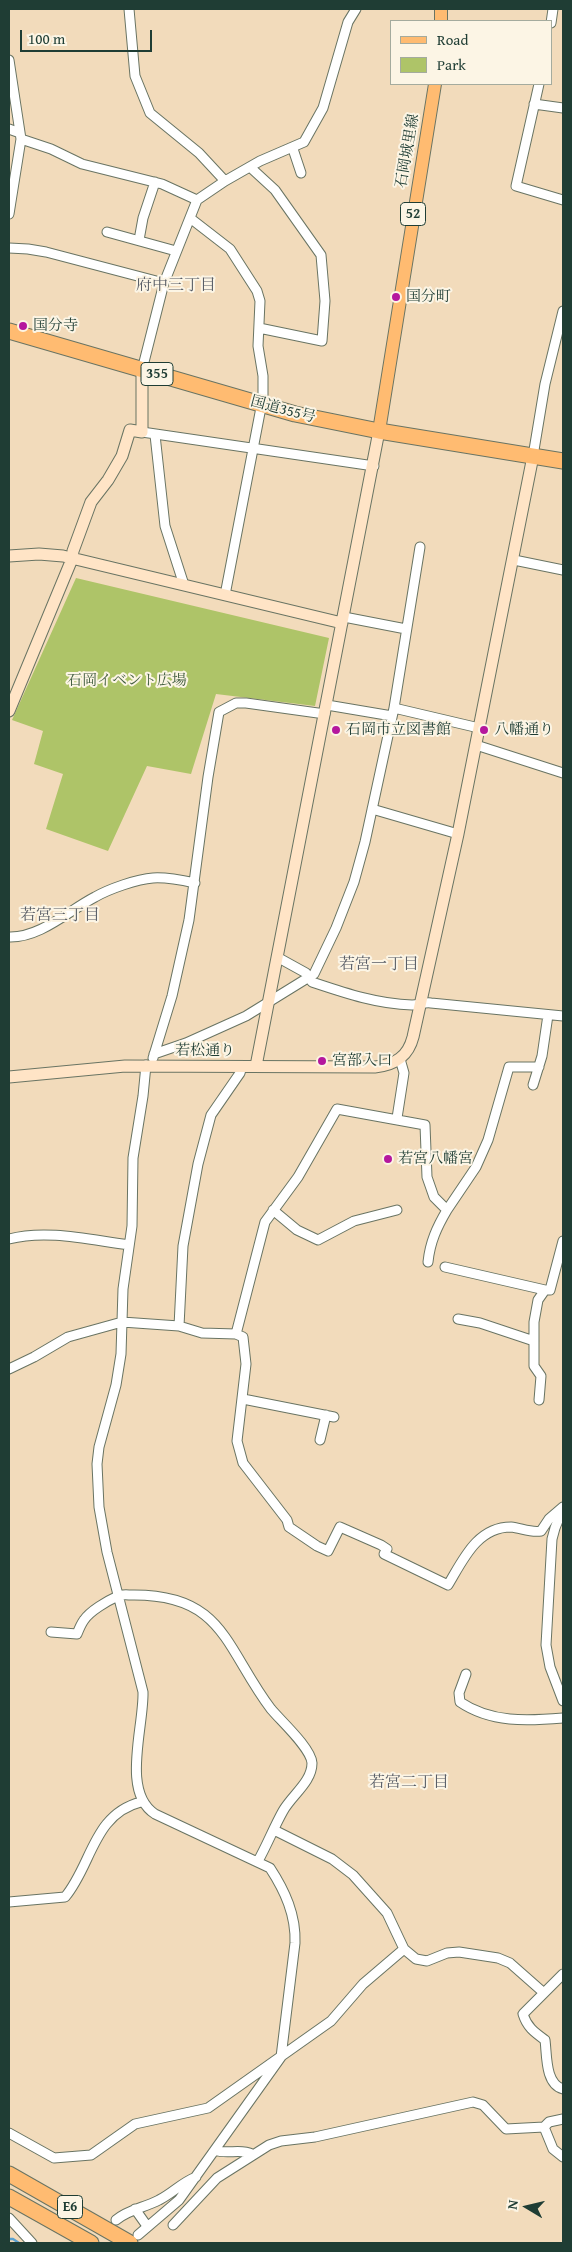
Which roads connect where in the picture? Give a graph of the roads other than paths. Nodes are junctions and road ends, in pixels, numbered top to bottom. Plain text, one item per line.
1 (129, 9) edge
2 (356, 9) edge
3 (9, 60) edge
4 (435, 85) edge
5 (539, 85) edge
6 (534, 104) junction
7 (563, 108) edge
8 (9, 129) edge
9 (21, 136) junction
10 (292, 149) junction
11 (250, 167) junction
12 (301, 172) dead end
13 (225, 181) junction
14 (155, 182) junction
15 (197, 200) junction
16 (563, 200) edge
17 (9, 214) edge
18 (190, 218) junction
19 (107, 232) dead end
20 (139, 240) junction
21 (9, 244) edge
22 (9, 248) edge
23 (176, 251) junction
24 (9, 259) edge
25 (164, 283) junction
26 (563, 311) edge
27 (258, 328) junction
28 (561, 328) edge
29 (9, 331) edge
30 (142, 370) junction
31 (262, 405) junction
32 (379, 431) junction
33 (142, 432) junction
34 (155, 435) junction
35 (253, 448) junction
36 (533, 456) junction
37 (563, 461) edge
38 (374, 466) junction
39 (420, 547) dead end
40 (9, 556) edge
41 (72, 559) junction
42 (514, 560) junction
43 (563, 570) edge
44 (184, 585) junction
45 (225, 595) junction
46 (343, 620) junction
47 (406, 629) junction
48 (326, 710) junction
49 (9, 712) edge
50 (393, 712) junction
51 (479, 728) junction
52 (476, 745) junction
53 (563, 773) edge
54 (372, 810) junction
55 (458, 834) junction
56 (195, 883) junction
57 (9, 937) edge
58 (277, 958) junction
59 (309, 978) junction
60 (421, 1002) junction
61 (268, 1003) junction
62 (548, 1015) junction
63 (563, 1016) edge
64 (400, 1059) junction
65 (150, 1062) junction
66 (242, 1066) junction
67 (256, 1066) junction
68 (539, 1067) junction
69 (9, 1077) edge
70 (534, 1085) dead end
71 (396, 1118) junction
72 (273, 1210) junction
73 (397, 1210) dead end
74 (447, 1210) junction
75 (9, 1239) edge
76 (563, 1241) edge
77 (129, 1245) junction
78 (428, 1262) dead end
79 (445, 1267) dead end
80 (545, 1290) junction
81 (458, 1319) dead end
82 (122, 1322) junction
83 (180, 1326) junction
84 (236, 1334) junction
85 (534, 1341) junction
86 (9, 1369) edge
87 (243, 1399) junction
88 (540, 1400) dead end
89 (320, 1440) dead end
90 (563, 1507) edge
91 (119, 1595) junction
92 (51, 1632) dead end
93 (466, 1674) dead end
94 (563, 1701) edge
95 (563, 1718) edge
96 (142, 1802) junction
97 (274, 1830) junction
98 (258, 1862) junction
99 (9, 1902) edge
100 (404, 1950) junction
101 (563, 1974) edge
102 (544, 1993) junction
103 (280, 2056) junction
104 (563, 2089) edge
105 (563, 2119) edge
106 (544, 2127) junction
107 (9, 2133) edge
108 (215, 2150) junction
109 (252, 2154) junction
110 (563, 2158) edge
111 (9, 2174) edge
112 (197, 2177) junction
113 (9, 2197) edge
114 (135, 2209) junction
115 (9, 2218) edge
116 (116, 2220) dead end
117 (173, 2225) dead end
118 (147, 2226) junction
119 (134, 2239) edge
120 (32, 2243) edge
121 (90, 2243) edge

1 - 13 street
2 - 10 street
3 - 9 street
4 - 32 main road, 石岡城里線 / 52
5 - 6 street
6 - 7 street
6 - 16 street
8 - 9 street
9 - 14 street
9 - 17 street
10 - 11 street
10 - 12 street
11 - 13 street
11 - 27 street
13 - 15 street
14 - 15 street
14 - 20 street
15 - 18 street
18 - 23 street
18 - 27 street
19 - 20 street
20 - 23 street
21 - 22 street
22 - 24 street
22 - 25 street
23 - 25 street
25 - 30 street
26 - 28 street
27 - 31 street
28 - 36 street
29 - 30 highway, 国道355号 / 355
30 - 31 highway, 国道355号 / 355
30 - 33 street
31 - 32 highway, 国道355号 / 355
31 - 35 street
32 - 36 highway, 国道355号 / 355
32 - 38 street
33 - 34 street
33 - 41 street
34 - 35 street
34 - 44 street
35 - 38 street
35 - 45 street
36 - 37 highway, 国道355号 / 355
36 - 42 street
38 - 46 street
39 - 47 street
40 - 41 street
41 - 44 street
41 - 49 street
42 - 43 street
42 - 51 street
44 - 45 street
45 - 46 street
46 - 47 street
46 - 48 street
47 - 50 street
48 - 50 street
48 - 56 street
48 - 58 street
50 - 51 street
50 - 54 street
51 - 52 street
52 - 53 street
52 - 55 street
54 - 55 street
54 - 59 street
55 - 60 street
56 - 57 street
56 - 65 street
58 - 59 street
58 - 61 street
59 - 60 street
59 - 61 street
60 - 62 street
60 - 64 street
61 - 65 street
61 - 67 street
62 - 63 street
62 - 68 street
64 - 67 street, 若松通り
64 - 71 street
65 - 66 street, 若松通り
65 - 69 street, 若松通り
65 - 77 street
66 - 67 street, 若松通り
66 - 83 street
68 - 70 street
68 - 74 street
71 - 72 street
71 - 74 street
72 - 73 street
72 - 84 street
74 - 78 street
75 - 77 street
76 - 80 street
77 - 82 street
79 - 80 street
80 - 85 street
81 - 85 street
82 - 83 street
82 - 86 street
82 - 91 street
83 - 84 street
84 - 87 street
85 - 88 street
87 - 89 street
87 - 90 street
90 - 94 street
91 - 92 street
91 - 96 street
91 - 97 street
93 - 95 street
96 - 98 street
96 - 99 street
97 - 98 street
97 - 100 street
98 - 103 street
100 - 102 street
100 - 103 street
101 - 102 street
102 - 104 street
103 - 107 street
103 - 108 street
105 - 106 street
106 - 109 street
106 - 110 street
108 - 109 street
108 - 112 street
109 - 117 street
111 - 119 highway, E6
112 - 114 street
112 - 118 street
113 - 121 highway, E6
114 - 116 street
114 - 118 street
115 - 120 street
118 - 119 street

